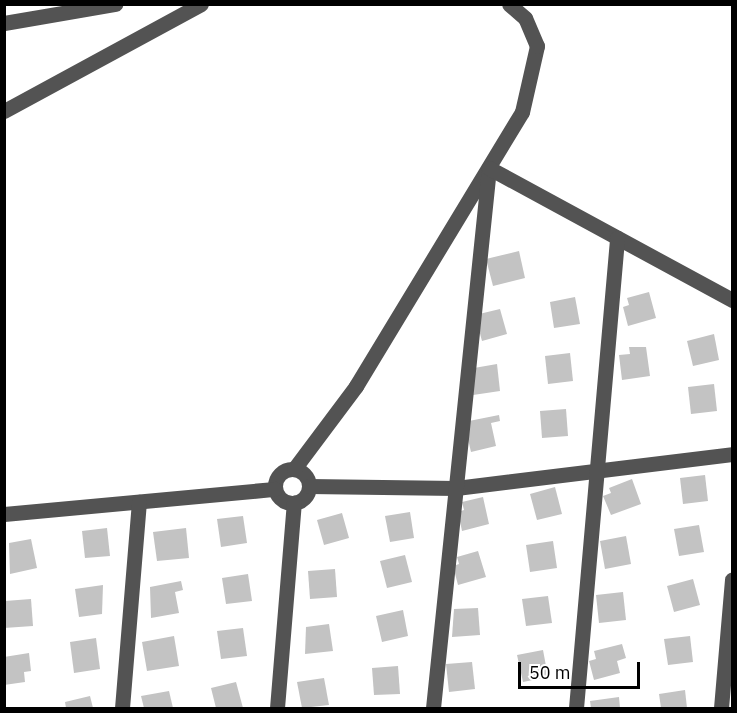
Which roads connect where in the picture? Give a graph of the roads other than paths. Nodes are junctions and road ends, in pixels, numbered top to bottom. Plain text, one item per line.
1 (116, 4) edge
2 (201, 4) edge
3 (508, 4) edge
4 (4, 23) edge
5 (4, 111) edge
6 (489, 168) junction
7 (617, 238) junction
8 (732, 300) edge
9 (732, 454) edge
10 (294, 468) junction
11 (597, 470) junction
12 (309, 486) junction
13 (456, 488) junction
14 (275, 489) junction
15 (140, 502) junction
16 (294, 503) junction
17 (4, 514) edge
18 (732, 579) edge
19 (122, 708) edge
20 (277, 708) edge
21 (434, 708) edge
22 (576, 708) edge
23 (721, 708) edge

1 - 4 street
2 - 5 street
3 - 6 street
6 - 7 street
6 - 10 street
6 - 13 street
7 - 8 street
7 - 11 street
9 - 11 street
10 - 12 street
10 - 14 street
11 - 13 street
11 - 22 street
12 - 13 street
12 - 16 street
13 - 21 street
14 - 15 street
14 - 16 street
15 - 17 street
15 - 19 street
16 - 20 street
18 - 23 street

